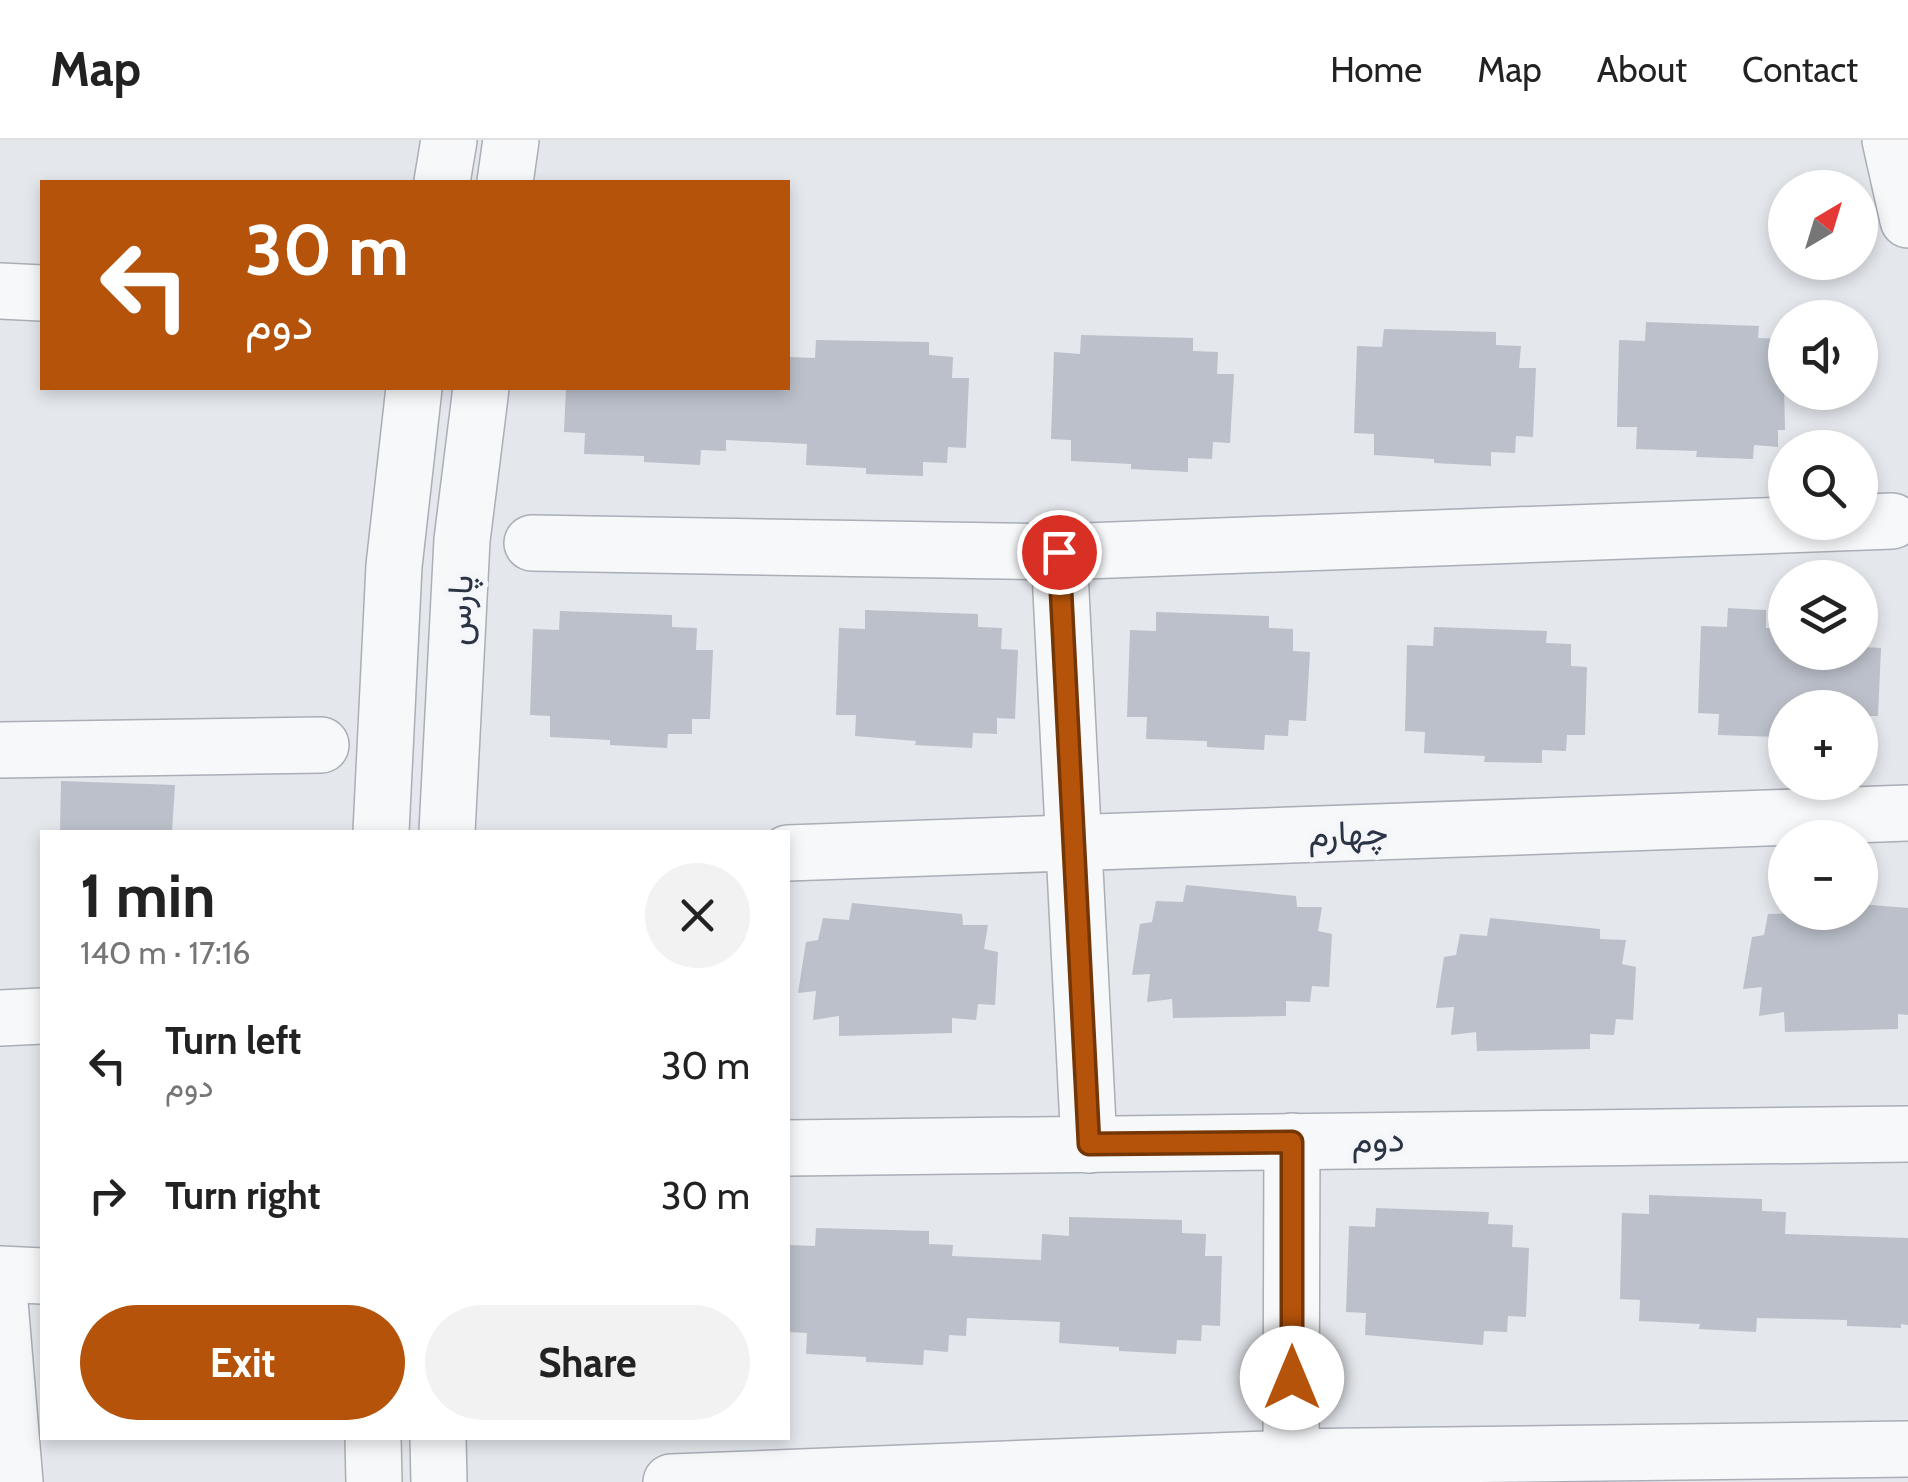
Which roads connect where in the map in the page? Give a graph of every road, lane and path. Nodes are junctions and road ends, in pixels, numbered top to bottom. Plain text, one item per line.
1 (448, 140) edge
2 (512, 140) edge
3 (1890, 140) edge
4 (442, 180) edge
5 (505, 180) edge
6 (1908, 220) edge
7 (0, 291) edge
8 (40, 293) edge
9 (414, 390) edge
10 (480, 390) edge
11 (1892, 522) dead end
12 (532, 542) dead end
13 (1059, 552) junction
14 (321, 746) dead end
15 (0, 750) edge
16 (1908, 813) edge
17 (381, 830) edge
18 (447, 830) edge
19 (1076, 843) junction
20 (790, 853) edge
21 (40, 1016) edge
22 (0, 1018) edge
23 (1908, 1134) edge
24 (1292, 1142) junction
25 (1089, 1144) junction
26 (790, 1148) edge
27 (0, 1274) edge
28 (40, 1276) edge
29 (0, 1302) edge
30 (373, 1440) edge
31 (438, 1440) edge
32 (1908, 1449) edge
33 (1283, 1457) junction
34 (15, 1482) edge
35 (374, 1482) edge
36 (439, 1482) edge
37 (671, 1482) edge

1 - 4 street
2 - 5 street
3 - 6 street
7 - 8 street
9 - 17 street, پارس
10 - 18 street, پارس
11 - 13 street
12 - 13 street
13 - 19 street
14 - 15 street
16 - 19 street, چهارم
19 - 20 street, چهارم
19 - 25 street
21 - 22 street
23 - 24 street, دوم
24 - 25 street, دوم
24 - 33 street
25 - 26 street, دوم
27 - 28 street
29 - 34 street
30 - 35 street
31 - 36 street
32 - 33 street
33 - 37 street

